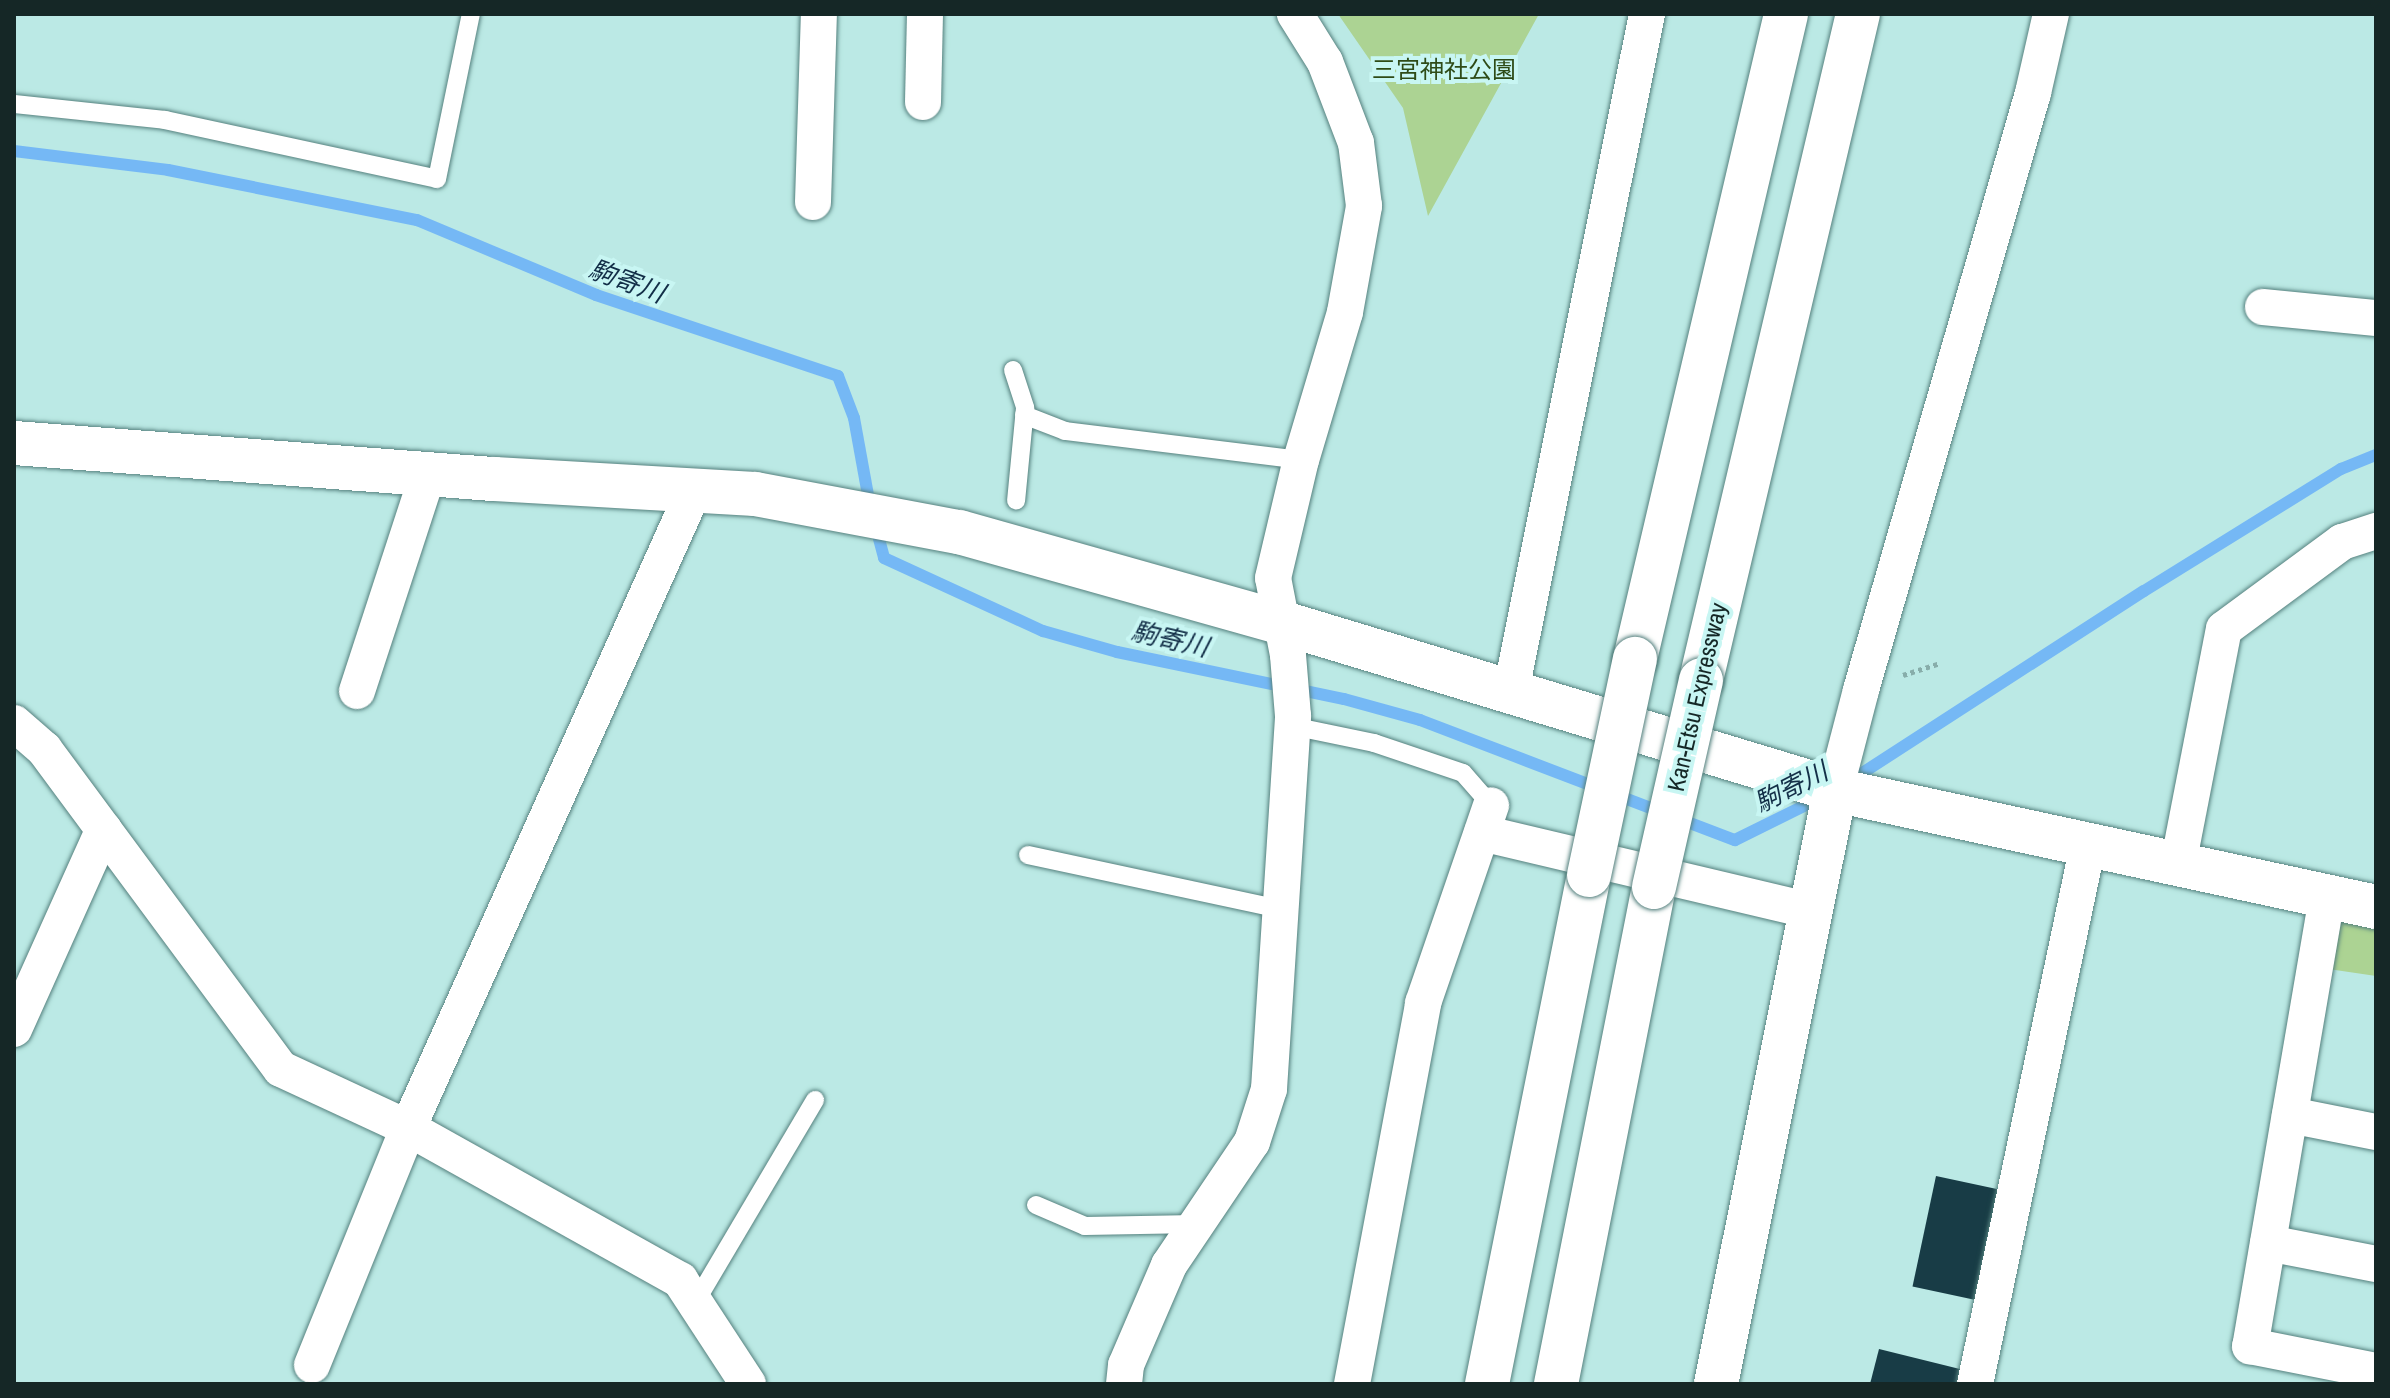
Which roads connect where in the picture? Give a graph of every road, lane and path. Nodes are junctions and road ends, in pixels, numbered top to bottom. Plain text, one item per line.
1 (471, 14) edge
2 (819, 14) edge
3 (925, 14) edge
4 (1295, 14) edge
5 (1647, 14) edge
6 (1786, 14) edge
7 (1858, 14) edge
8 (2051, 14) edge
9 (923, 102) dead end
10 (14, 104) edge
11 (813, 202) dead end
12 (2263, 307) dead end
13 (2376, 318) edge
14 (1013, 370) dead end
15 (1024, 415) junction
16 (14, 443) edge
17 (1301, 460) junction
18 (428, 474) junction
19 (694, 490) junction
20 (1016, 501) dead end
21 (2376, 531) edge
22 (1284, 638) junction
23 (357, 691) dead end
24 (1511, 691) junction
25 (1293, 721) junction
26 (14, 723) edge
27 (1835, 790) junction
28 (1486, 819) junction
29 (104, 829) junction
30 (2088, 845) junction
31 (1028, 855) dead end
32 (2178, 865) junction
33 (2327, 897) junction
34 (2376, 907) edge
35 (1279, 909) junction
36 (1811, 911) junction
37 (14, 1029) edge
38 (815, 1100) dead end
39 (2290, 1115) junction
40 (408, 1128) junction
41 (2376, 1132) edge
42 (1036, 1205) dead end
43 (1196, 1224) junction
44 (2268, 1243) junction
45 (2376, 1264) edge
46 (695, 1303) junction
47 (312, 1365) dead end
48 (2376, 1371) edge
49 (748, 1384) edge
50 (1124, 1384) edge
51 (1352, 1384) edge
52 (1487, 1384) edge
53 (1556, 1384) edge
54 (1716, 1384) edge
55 (1975, 1384) edge

1 - 10 lane
2 - 11 street
3 - 9 street
4 - 17 street
5 - 24 street
6 - 52 main road, bridge
7 - 53 main road, Kan-Etsu Expressway, bridge
8 - 27 street
12 - 13 street
14 - 15 lane
15 - 17 lane
15 - 20 lane
16 - 18 main road
17 - 22 street
18 - 19 main road
18 - 23 street
19 - 22 main road
19 - 40 street
21 - 32 street
22 - 24 main road
22 - 25 street
24 - 27 main road
25 - 28 lane
25 - 35 street
26 - 29 street
27 - 30 main road
27 - 36 main road
28 - 36 street
28 - 51 street
29 - 37 street
29 - 40 street
30 - 32 main road
30 - 55 street
31 - 35 lane
32 - 33 main road
33 - 34 main road
33 - 39 street
35 - 43 street
36 - 54 main road
38 - 46 lane
39 - 41 street
39 - 44 street
40 - 46 street
40 - 47 street
42 - 43 lane
43 - 50 street
44 - 45 street
44 - 48 street
46 - 49 street

